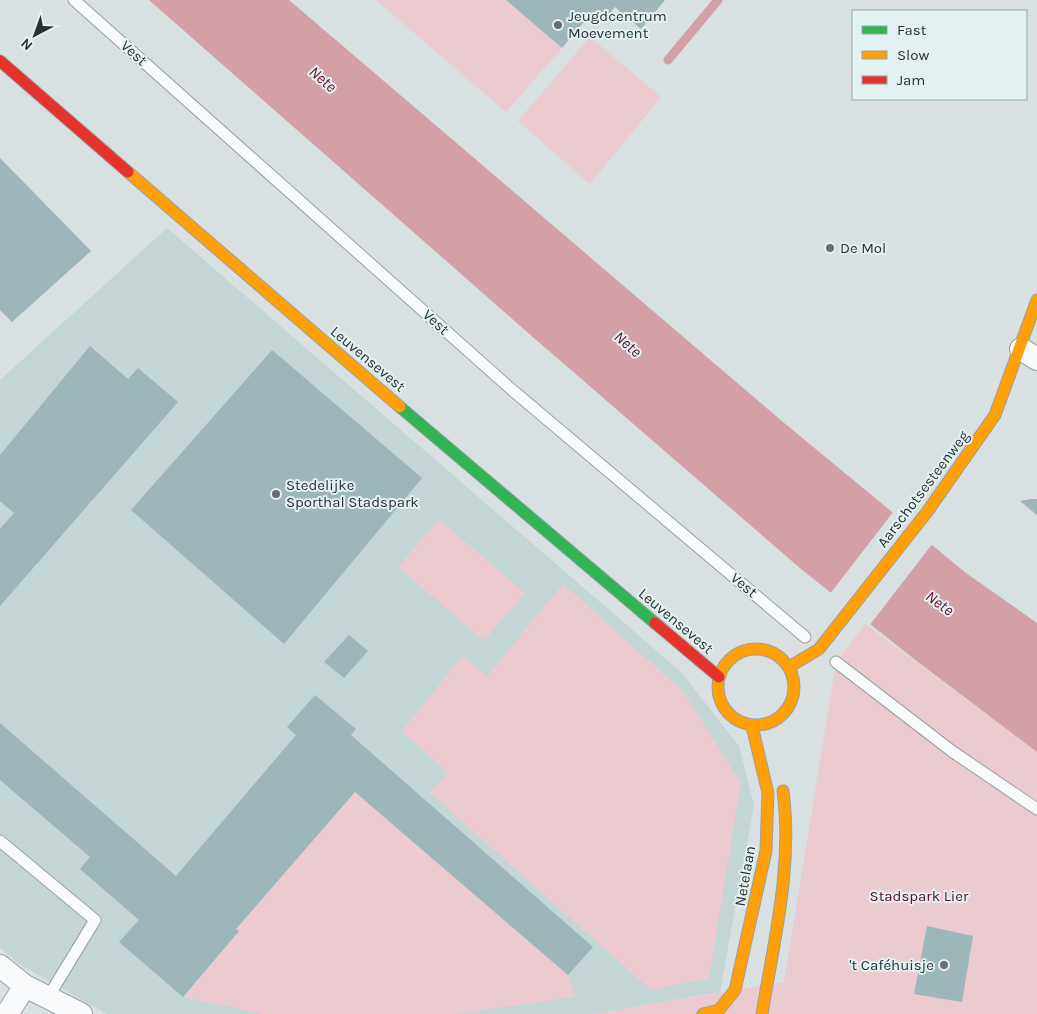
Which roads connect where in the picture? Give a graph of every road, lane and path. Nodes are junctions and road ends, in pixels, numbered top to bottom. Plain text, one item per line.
1 (74, 0) edge
2 (0, 61) edge
3 (1037, 300) edge
4 (1029, 354) edge
5 (804, 637) dead end
6 (836, 662) dead end
7 (789, 667) junction
8 (719, 677) junction
9 (752, 726) junction
10 (780, 776) dead end
11 (1037, 809) edge
12 (0, 840) edge
13 (0, 966) edge
14 (25, 986) junction
15 (47, 998) junction
16 (7, 1014) edge
17 (81, 1014) edge
18 (703, 1014) edge
19 (762, 1014) edge

1 - 5 lane, Vest
2 - 8 street, Leuvensevest
3 - 4 street, Aarschotsesteenweg
4 - 7 street, Aarschotsesteenweg
6 - 11 lane
7 - 8 street
7 - 9 street
8 - 9 street
9 - 18 street, Netelaan
10 - 19 street
12 - 15 lane
13 - 14 street
14 - 15 street
14 - 16 street
15 - 17 street

